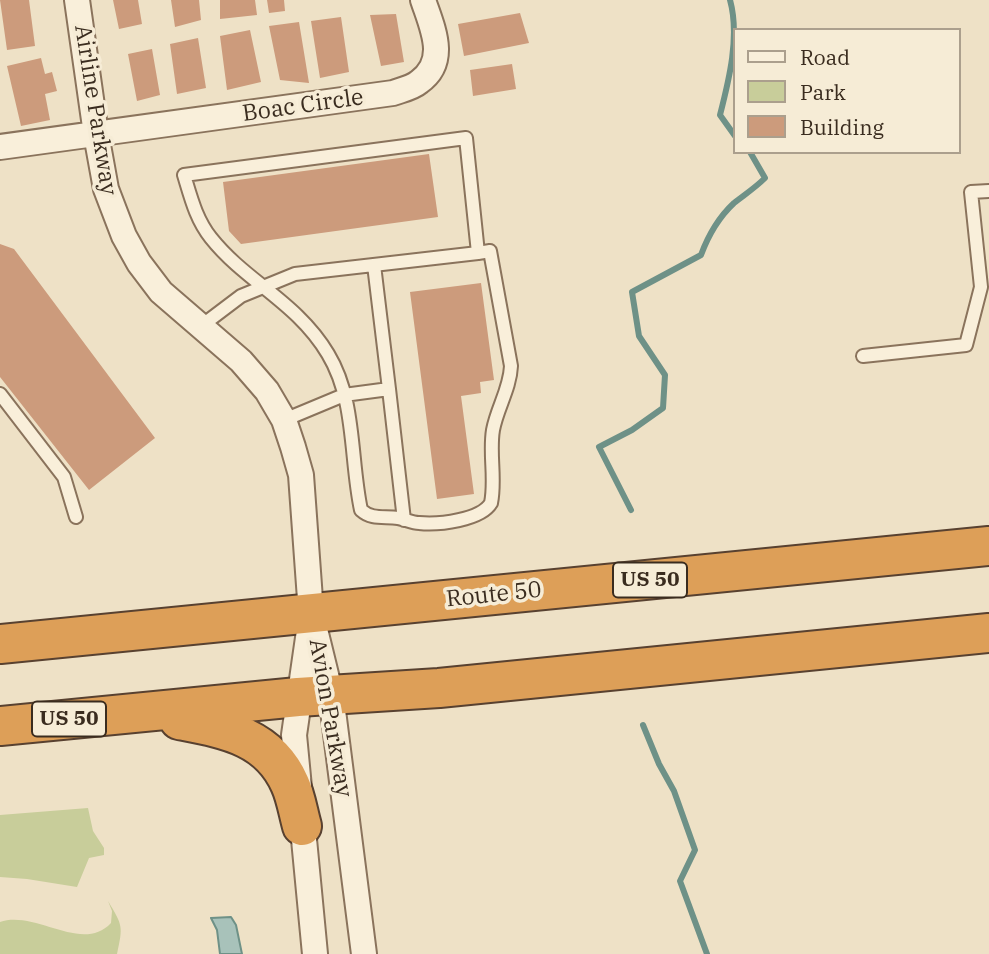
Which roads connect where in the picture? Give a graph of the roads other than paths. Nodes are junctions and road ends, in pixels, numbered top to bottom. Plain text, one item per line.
1 (77, 0) edge
2 (423, 0) edge
3 (96, 134) junction
4 (0, 147) edge
5 (989, 191) edge
6 (484, 252) junction
7 (374, 265) junction
8 (264, 285) junction
9 (200, 327) junction
10 (863, 356) dead end
11 (389, 389) junction
12 (0, 394) edge
13 (344, 395) junction
14 (284, 420) junction
15 (76, 517) dead end
16 (404, 520) junction
17 (989, 546) edge
18 (311, 614) junction
19 (989, 633) edge
20 (0, 644) edge
21 (315, 696) junction
22 (139, 712) junction
23 (0, 726) edge
24 (302, 826) junction
25 (315, 954) edge
26 (364, 954) edge

1 - 3 street, Airline Parkway
2 - 3 street, Boac Circle
3 - 4 street, Boac Circle
3 - 9 street, Airline Parkway
5 - 10 lane
6 - 7 lane
6 - 8 lane
6 - 16 lane
7 - 8 lane
7 - 11 lane
8 - 9 lane
8 - 13 lane
9 - 14 street, Airline Parkway
11 - 13 lane
11 - 16 lane
12 - 15 lane
13 - 14 lane
13 - 16 lane
14 - 18 street, Airline Parkway
17 - 18 highway, Route 50 / US 50
18 - 20 highway, Route 50 / US 50
18 - 21 street, Avion Parkway
19 - 21 highway, US 50
21 - 22 highway, US 50
21 - 24 street, Avion Parkway
21 - 26 street, Avion Parkway
22 - 23 highway, US 50
22 - 24 highway
24 - 25 street, Avion Parkway

